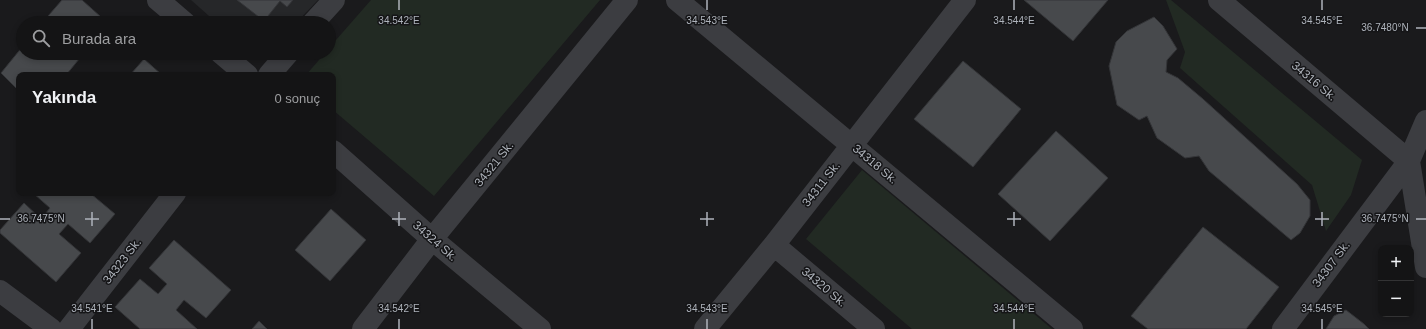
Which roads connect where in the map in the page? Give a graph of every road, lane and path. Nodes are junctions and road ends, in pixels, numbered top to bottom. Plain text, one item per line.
1 (158, 0) edge
2 (334, 0) edge
3 (627, 0) edge
4 (677, 0) edge
5 (965, 0) edge
6 (1219, 0) edge
7 (177, 16) edge
8 (319, 16) edge
9 (229, 60) edge
10 (282, 60) edge
11 (243, 72) edge
12 (272, 72) edge
13 (1426, 121) edge
14 (851, 145) junction
15 (336, 154) edge
16 (1408, 161) junction
17 (174, 196) edge
18 (432, 239) junction
19 (774, 245) junction
20 (1426, 267) edge
21 (0, 292) edge
22 (51, 329) edge
23 (69, 329) edge
24 (363, 329) edge
25 (540, 329) edge
26 (705, 329) edge
27 (874, 329) edge
28 (1072, 329) edge
29 (1283, 329) edge

1 - 7 street
2 - 8 street
3 - 18 street, 34321 Sk.
4 - 14 street, 34318 Sk.
5 - 14 street, 34311 Sk.
6 - 16 street, 34316 Sk.
9 - 11 street
10 - 12 street
13 - 16 street, 34307 Sk.
14 - 19 street, 34311 Sk.
14 - 28 street, 34318 Sk.
15 - 18 street, 34324 Sk.
16 - 20 street
16 - 29 street, 34307 Sk.
17 - 23 street, 34323 Sk.
18 - 24 street, 34321 Sk.
18 - 25 street, 34324 Sk.
19 - 26 street, 34311 Sk.
19 - 27 street, 34320 Sk.
21 - 22 street

